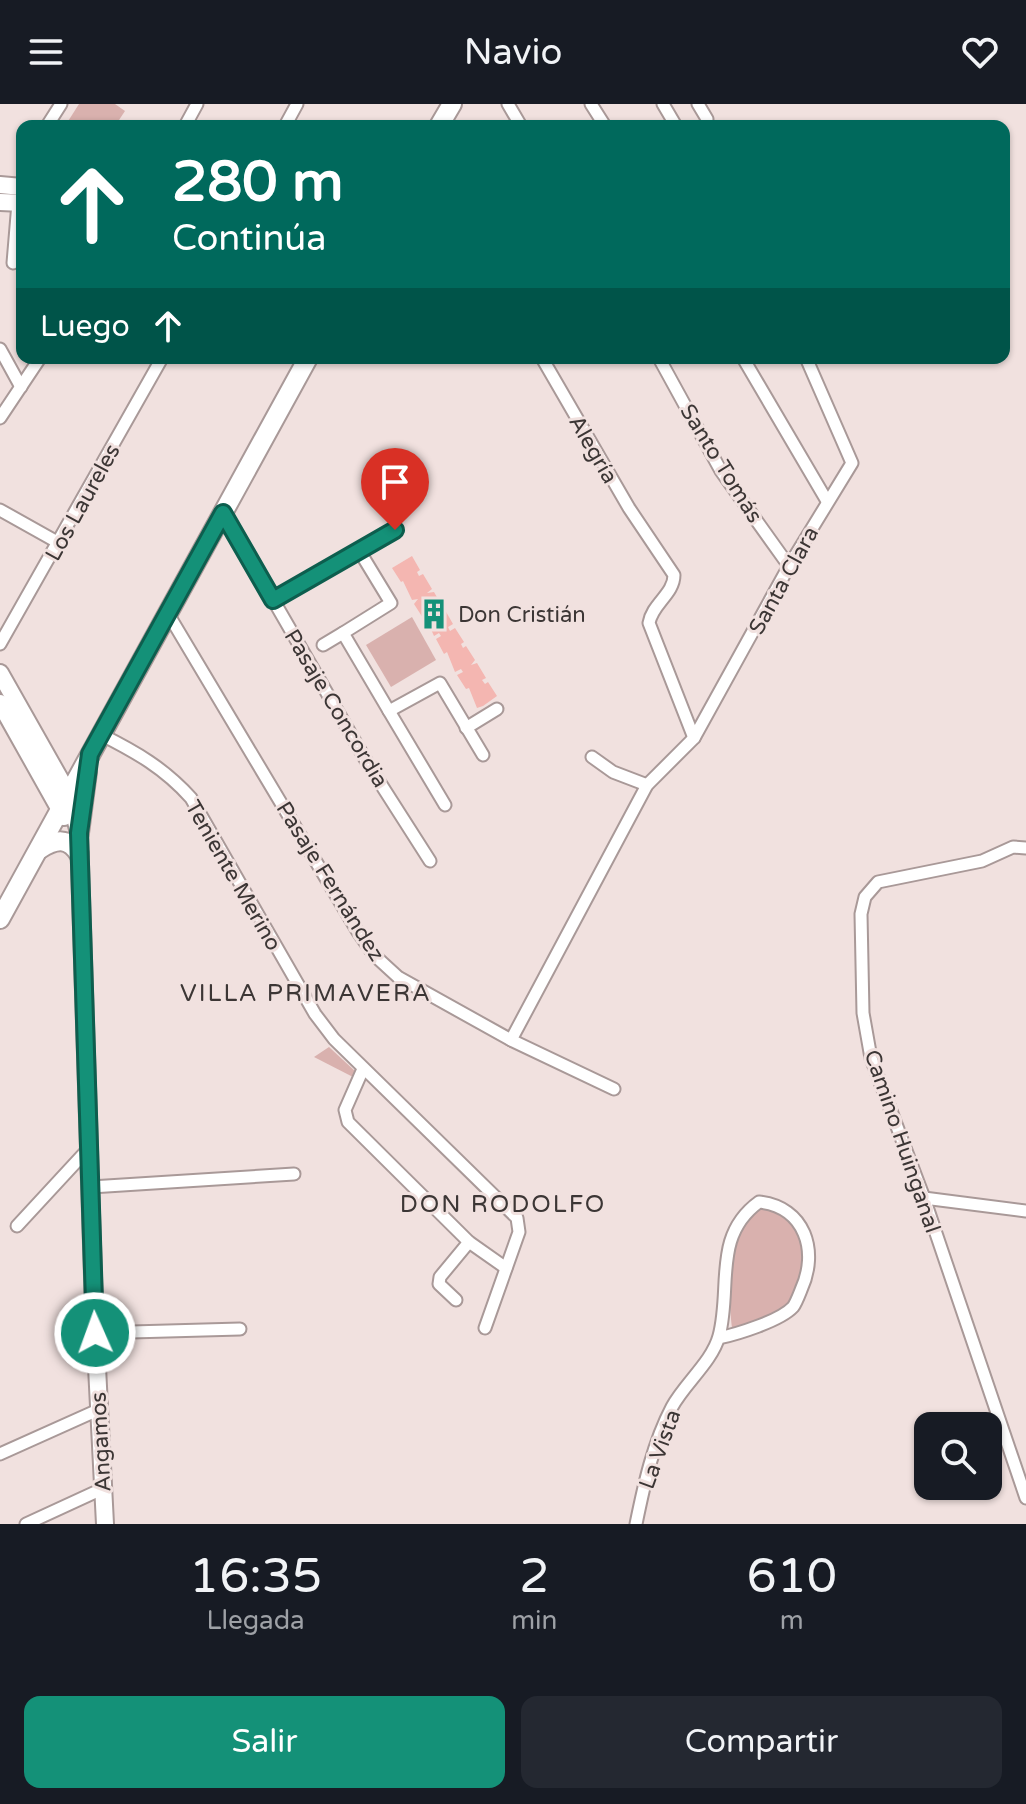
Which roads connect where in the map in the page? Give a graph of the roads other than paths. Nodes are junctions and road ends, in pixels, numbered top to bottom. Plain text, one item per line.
1 (698, 104) edge
2 (707, 119) dead end
3 (16, 239) edge
4 (13, 263) dead end
5 (0, 349) edge
6 (36, 364) edge
7 (159, 364) edge
8 (305, 364) edge
9 (545, 364) edge
10 (662, 364) edge
11 (747, 364) edge
12 (809, 364) edge
13 (21, 387) junction
14 (0, 418) edge
15 (827, 501) junction
16 (0, 510) edge
17 (223, 513) junction
18 (395, 530) dead end
19 (59, 543) junction
20 (360, 552) junction
21 (789, 566) junction
22 (273, 600) junction
23 (167, 612) junction
24 (343, 633) junction
25 (0, 644) edge
26 (323, 645) dead end
27 (0, 673) edge
28 (0, 703) edge
29 (497, 709) dead end
30 (389, 711) junction
31 (466, 728) junction
32 (100, 734) junction
33 (694, 738) junction
34 (90, 754) junction
35 (483, 755) dead end
36 (592, 757) dead end
37 (647, 785) junction
38 (65, 803) junction
39 (445, 805) dead end
40 (79, 833) junction
41 (1026, 848) edge
42 (40, 849) junction
43 (79, 854) junction
44 (430, 861) dead end
45 (0, 919) edge
46 (511, 1040) junction
47 (363, 1069) junction
48 (614, 1089) dead end
49 (90, 1146) junction
50 (294, 1174) dead end
51 (91, 1187) junction
52 (924, 1198) junction
53 (1026, 1211) edge
54 (17, 1226) dead end
55 (469, 1242) junction
56 (506, 1268) junction
57 (456, 1300) dead end
58 (485, 1328) dead end
59 (240, 1329) dead end
60 (95, 1333) junction
61 (719, 1338) junction
62 (98, 1410) junction
63 (0, 1454) edge
64 (102, 1489) junction
65 (1026, 1498) edge
66 (26, 1524) edge
67 (105, 1524) edge
68 (636, 1524) edge

1 - 2 street
3 - 4 street
5 - 13 street
6 - 13 street
7 - 19 street, Los Laureles
8 - 17 main road
9 - 33 street, Alegría
10 - 21 street, Santo Tomás
11 - 15 street
12 - 15 street, Santa Clara
13 - 14 street
15 - 21 street, Santa Clara
16 - 19 street
17 - 22 street, Pasaje Concordia
17 - 23 main road
18 - 20 street
19 - 25 street, Los Laureles
20 - 22 street
20 - 24 street
21 - 33 street, Santa Clara
22 - 44 street, Pasaje Concordia
23 - 32 main road
23 - 46 street, Pasaje Fernández
24 - 26 street
24 - 30 street
27 - 38 street
28 - 38 street
29 - 31 street
30 - 31 street
30 - 39 street
31 - 35 street
32 - 34 main road
32 - 47 street, Teniente Merino
33 - 37 street, Santa Clara
34 - 38 main road
34 - 40 main road
36 - 37 street
37 - 46 street, Santa Clara
38 - 40 street
38 - 42 main road
40 - 43 street, Angamos
41 - 52 street, Camino Huinganal
42 - 43 main road
42 - 45 main road
43 - 49 street, Angamos
46 - 48 street, Pasaje Fernández
47 - 55 street
47 - 56 street, Teniente Merino
49 - 51 street, Angamos
49 - 54 street
50 - 51 street
51 - 60 street, Angamos
52 - 53 street
52 - 65 street, Camino Huinganal
55 - 56 street
55 - 57 street
56 - 58 street
59 - 60 street
60 - 62 street, Angamos
61 - 61 street
61 - 68 street, La Vista
62 - 63 street
62 - 64 street, Angamos
64 - 66 street
64 - 67 street, Angamos

